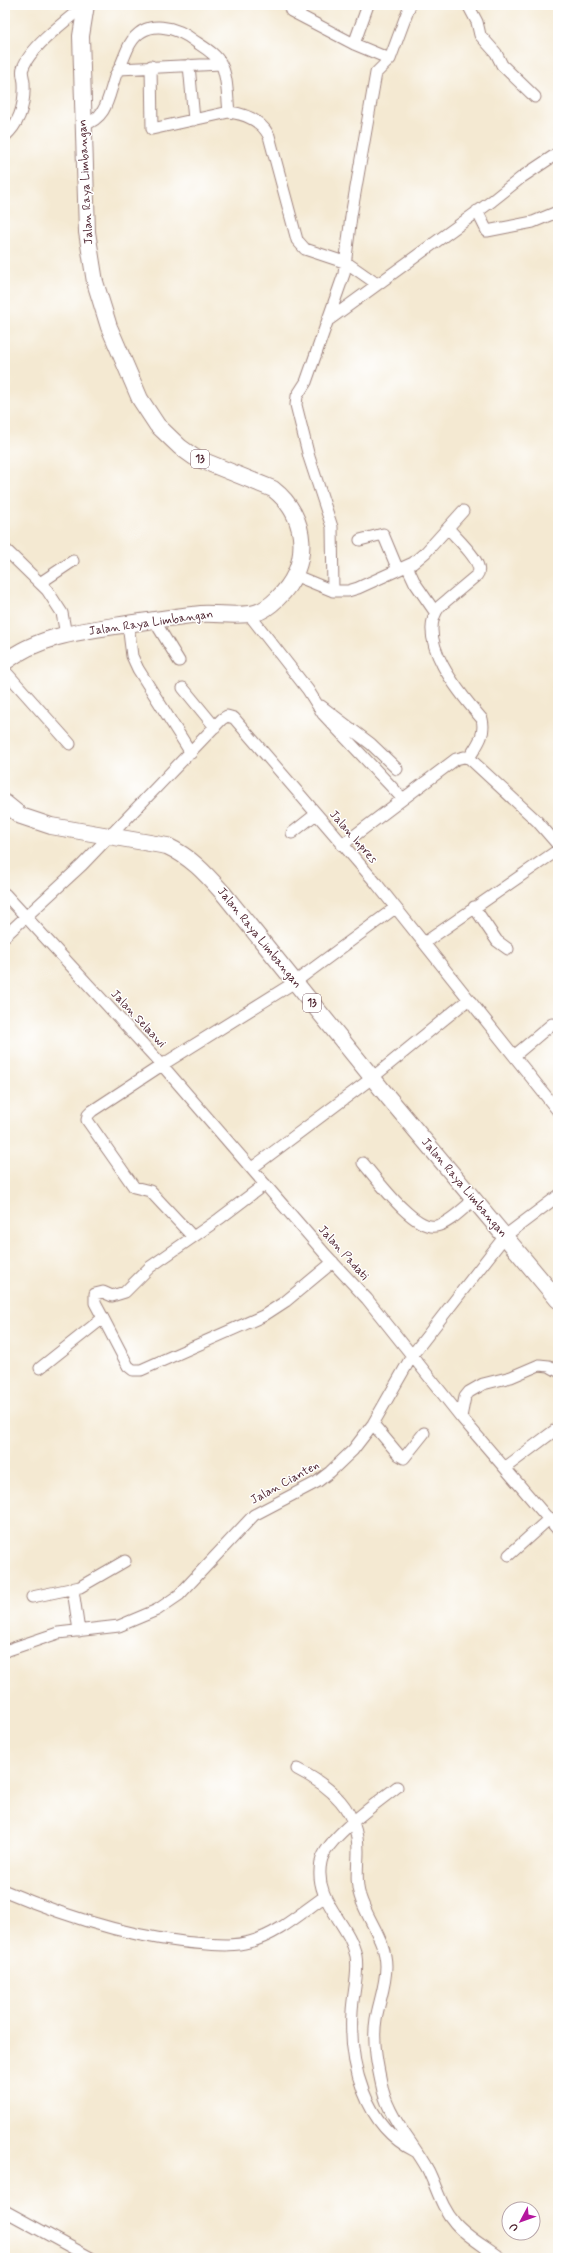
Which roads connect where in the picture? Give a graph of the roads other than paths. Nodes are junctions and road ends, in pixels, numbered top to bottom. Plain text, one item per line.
1 (85, 5) edge
2 (289, 5) edge
3 (368, 5) edge
4 (410, 5) edge
5 (468, 5) edge
6 (354, 44) junction
7 (390, 59) junction
8 (221, 64) junction
9 (188, 65) junction
10 (151, 66) junction
11 (119, 69) junction
12 (535, 97) dead end
13 (228, 112) junction
14 (194, 120) junction
15 (83, 125) junction
16 (5, 136) edge
17 (558, 153) edge
18 (477, 211) junction
19 (557, 212) dead end
20 (347, 263) junction
21 (377, 284) junction
22 (330, 319) junction
23 (463, 511) dead end
24 (448, 528) junction
25 (360, 540) dead end
26 (5, 549) edge
27 (73, 561) dead end
28 (402, 568) junction
29 (294, 575) junction
30 (40, 583) junction
31 (333, 591) junction
32 (435, 612) junction
33 (248, 613) junction
34 (154, 620) junction
35 (128, 624) junction
36 (66, 635) junction
37 (179, 661) dead end
38 (5, 662) edge
39 (5, 671) edge
40 (183, 688) dead end
41 (317, 704) junction
42 (215, 726) junction
43 (70, 744) dead end
44 (191, 753) junction
45 (469, 758) junction
46 (397, 769) dead end
47 (403, 799) junction
48 (5, 803) edge
49 (316, 814) junction
50 (292, 833) dead end
51 (111, 836) junction
52 (342, 845) junction
53 (558, 845) edge
54 (558, 850) edge
55 (5, 894) edge
56 (474, 906) junction
57 (395, 908) junction
58 (26, 917) junction
59 (5, 936) edge
60 (424, 943) junction
61 (508, 949) dead end
62 (295, 982) junction
63 (469, 999) junction
64 (552, 1024) dead end
65 (514, 1056) junction
66 (162, 1065) junction
67 (372, 1078) junction
68 (558, 1111) edge
69 (363, 1163) dead end
70 (252, 1168) junction
71 (265, 1184) junction
72 (558, 1196) edge
73 (474, 1200) junction
74 (504, 1236) junction
75 (193, 1237) junction
76 (333, 1262) junction
77 (558, 1300) edge
78 (103, 1318) junction
79 (413, 1354) junction
80 (40, 1368) dead end
81 (558, 1371) edge
82 (461, 1417) junction
83 (373, 1424) junction
84 (558, 1428) edge
85 (424, 1433) dead end
86 (506, 1467) junction
87 (550, 1518) junction
88 (558, 1530) edge
89 (509, 1555) dead end
90 (125, 1561) dead end
91 (73, 1590) junction
92 (32, 1597) dead end
93 (78, 1630) junction
94 (5, 1651) edge
95 (297, 1769) dead end
96 (397, 1787) dead end
97 (354, 1822) junction
98 (5, 1892) edge
99 (324, 1897) junction
100 (418, 2152) junction
101 (5, 2211) edge
102 (91, 2258) edge
103 (500, 2258) edge

1 - 15 highway, Jalan Raya Limbangan / 13
1 - 16 street
2 - 6 street
3 - 6 street
4 - 7 street
5 - 12 street
6 - 7 street
7 - 20 street
8 - 9 street
8 - 11 street
8 - 13 street
9 - 10 street
9 - 14 street
10 - 11 street
10 - 14 street
11 - 15 street
13 - 14 street
13 - 20 street
15 - 29 highway, Jalan Raya Limbangan / 13
17 - 18 street
18 - 19 street
18 - 21 street
20 - 21 street
20 - 22 street
21 - 22 street
22 - 31 street
23 - 24 street
24 - 28 street
24 - 32 street
25 - 28 street
26 - 30 street
27 - 30 street
28 - 31 street
28 - 32 street
29 - 31 street
29 - 33 highway, Jalan Raya Limbangan / 13
30 - 36 street
32 - 45 street
33 - 34 highway, Jalan Raya Limbangan / 13
33 - 41 street
34 - 35 highway, Jalan Raya Limbangan / 13
34 - 37 street
35 - 36 highway, Jalan Raya Limbangan / 13
35 - 44 street
36 - 38 highway, Jalan Raya Limbangan / 13
39 - 43 street
40 - 42 street
41 - 46 street
41 - 47 street
42 - 44 street, Jalan Inpres
42 - 49 street, Jalan Inpres
44 - 51 street, Jalan Inpres
45 - 47 street
45 - 53 street
47 - 52 street
48 - 51 highway, Jalan Raya Limbangan / 13
49 - 50 street
49 - 52 street, Jalan Inpres
51 - 58 street, Jalan Inpres
51 - 62 highway, Jalan Raya Limbangan / 13
52 - 57 street, Jalan Inpres
54 - 56 street
55 - 58 street, Jalan Selaawi
56 - 60 street
56 - 61 street
57 - 60 street, Jalan Inpres
57 - 62 street, Jalan Selaawi
58 - 59 street, Jalan Inpres
58 - 66 street, Jalan Selaawi
60 - 63 street, Jalan Inpres
62 - 66 street, Jalan Selaawi
62 - 67 highway, Jalan Raya Limbangan / 13
63 - 65 street, Jalan Inpres
63 - 67 street
64 - 65 street
65 - 68 street, Jalan Inpres
66 - 70 street, Jalan Padati
66 - 75 street
67 - 70 street
67 - 73 highway, Jalan Raya Limbangan / 13
69 - 73 street
70 - 71 street, Jalan Padati
71 - 75 street
71 - 76 street, Jalan Padati
72 - 74 street, Jalan Cianten
73 - 74 highway, Jalan Raya Limbangan / 13
74 - 77 highway, Jalan Raya Limbangan / 13
74 - 79 street, Jalan Cianten
75 - 78 street
76 - 78 street
76 - 79 street, Jalan Padati
78 - 80 street
79 - 82 street, Jalan Padati
79 - 83 street, Jalan Cianten
81 - 82 street
82 - 86 street, Jalan Padati
83 - 85 street
83 - 93 street, Jalan Cianten
84 - 86 street
86 - 87 street, Jalan Padati
87 - 88 street, Jalan Padati
87 - 89 street
90 - 91 street
91 - 92 street
91 - 93 street
93 - 94 street, Jalan Cianten
95 - 97 street
96 - 97 street
97 - 99 street
97 - 100 street
98 - 99 street
99 - 100 street
100 - 103 street
101 - 102 street

